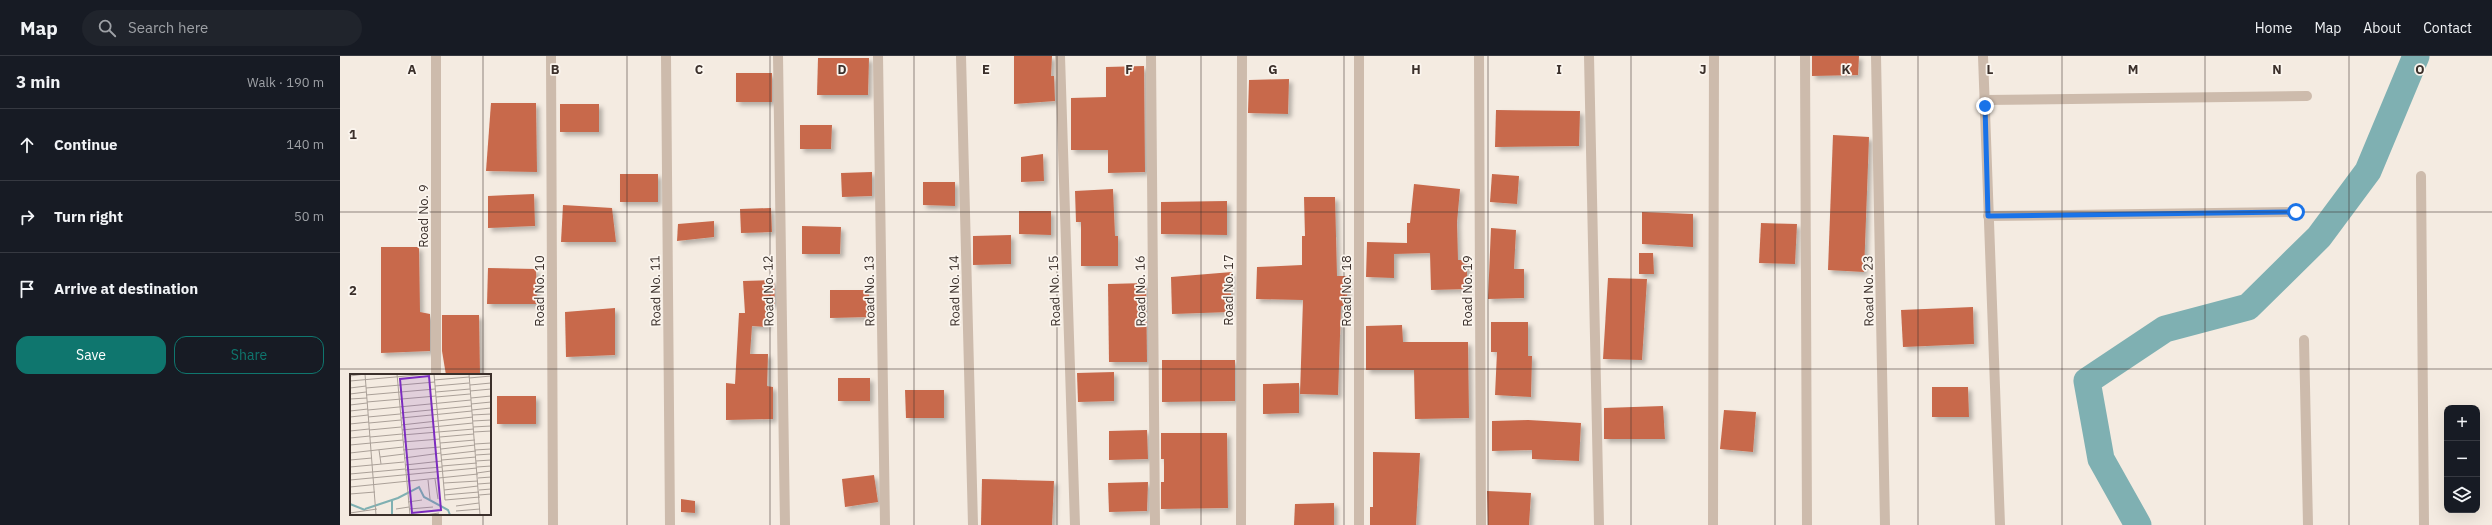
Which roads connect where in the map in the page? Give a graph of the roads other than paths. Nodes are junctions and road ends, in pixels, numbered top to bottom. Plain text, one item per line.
1 (436, 56) edge
2 (551, 56) edge
3 (666, 56) edge
4 (778, 56) edge
5 (878, 56) edge
6 (961, 56) edge
7 (1060, 56) edge
8 (1151, 56) edge
9 (1242, 56) edge
10 (1359, 56) edge
11 (1478, 56) edge
12 (1589, 56) edge
13 (1714, 56) edge
14 (1805, 56) edge
15 (1876, 56) edge
16 (1983, 56) edge
17 (2307, 96) dead end
18 (1985, 100) junction
19 (2421, 176) dead end
20 (2296, 212) dead end
21 (1988, 216) junction
22 (2304, 340) dead end
23 (436, 374) edge
24 (553, 525) edge
25 (670, 525) edge
26 (785, 525) edge
27 (885, 525) edge
28 (973, 525) edge
29 (1075, 525) edge
30 (1155, 525) edge
31 (1241, 525) edge
32 (1359, 525) edge
33 (1481, 525) edge
34 (1599, 525) edge
35 (1713, 525) edge
36 (1807, 525) edge
37 (1885, 525) edge
38 (2000, 525) edge
39 (2308, 525) edge
40 (2424, 525) edge

1 - 23 street, Road No. 9
2 - 24 street, Road No. 10
3 - 25 street, Road No. 11
4 - 26 street, Road No. 12
5 - 27 street, Road No. 13
6 - 28 street, Road No. 14
7 - 29 street, Road No. 15
8 - 30 street, Road No. 16
9 - 31 street, Road No. 17
10 - 32 street, Road No. 18
11 - 33 street, Road No. 19
12 - 34 street
13 - 35 street
14 - 36 street
15 - 37 street, Road No. 23
16 - 18 street
17 - 18 street
18 - 21 street
19 - 40 street
20 - 21 street
21 - 38 street
22 - 39 street

